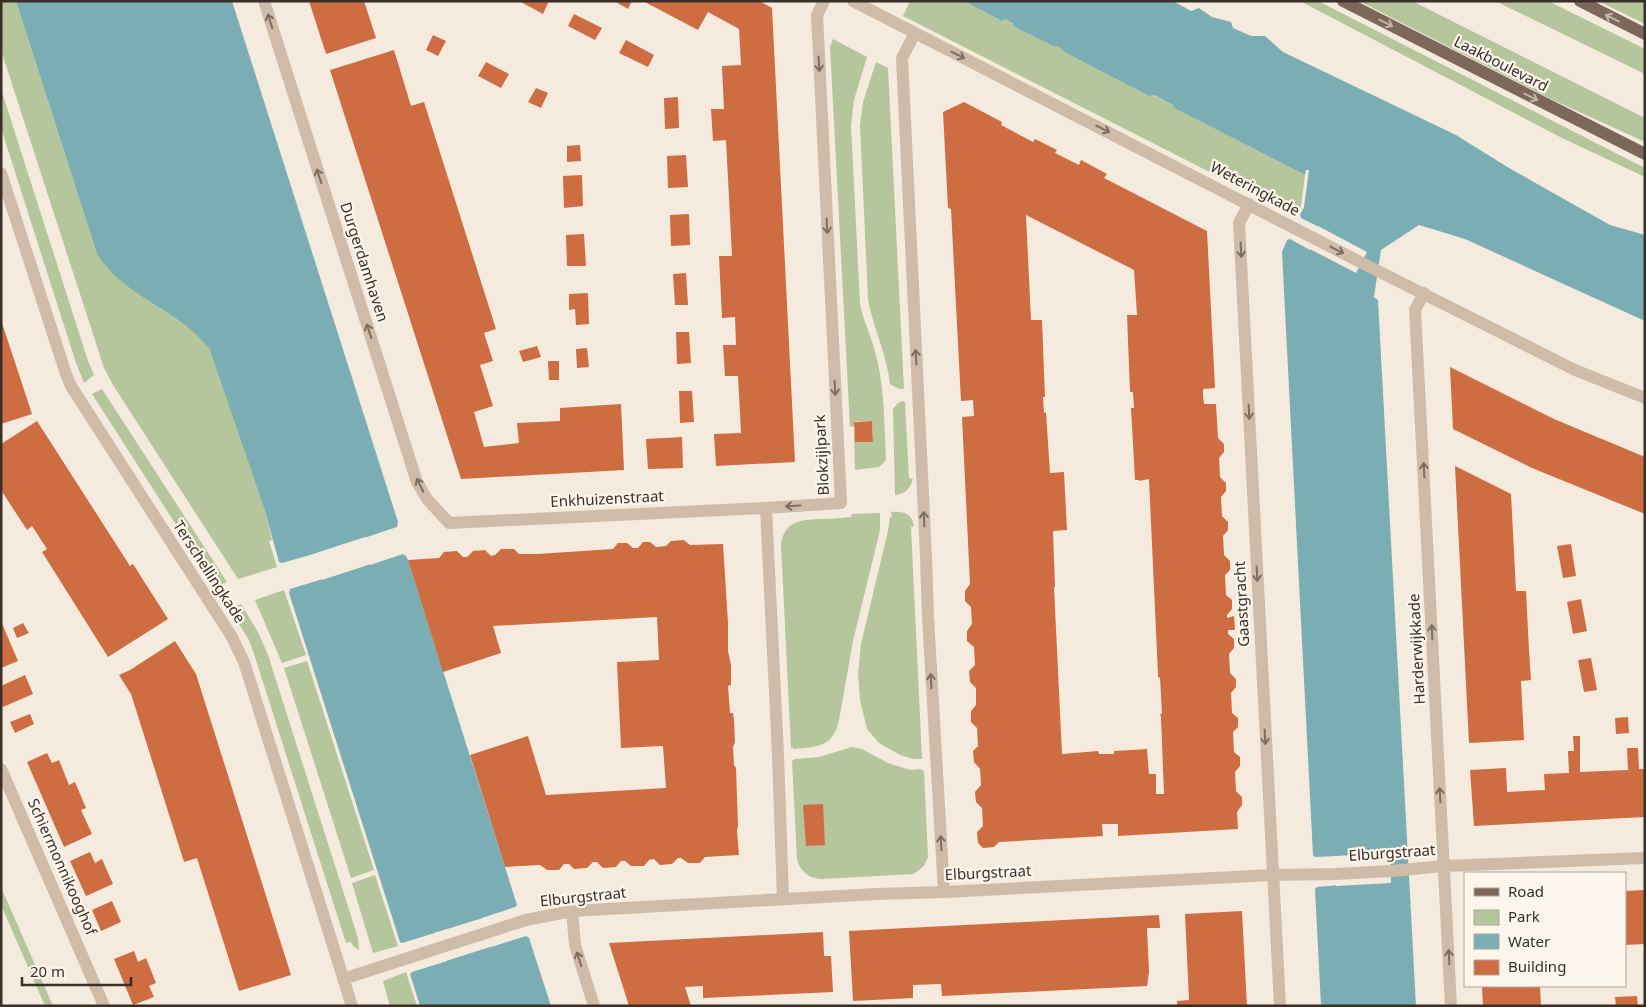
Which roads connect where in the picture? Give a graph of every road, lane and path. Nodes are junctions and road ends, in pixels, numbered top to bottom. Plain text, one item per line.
1 (264, 1) edge
2 (824, 1) edge
3 (1343, 1) edge
4 (1580, 1) edge
5 (860, 3) edge
6 (915, 33) junction
7 (1645, 34) edge
8 (1645, 154) edge
9 (1, 173) edge
10 (1249, 204) junction
11 (1424, 293) junction
12 (1645, 398) edge
13 (766, 508) junction
14 (449, 523) joint
15 (1, 769) edge
16 (1645, 858) edge
17 (1444, 866) junction
18 (1273, 875) junction
19 (944, 892) junction
20 (783, 899) junction
21 (572, 911) junction
22 (343, 979) junction
23 (104, 1006) edge
24 (352, 1006) edge
25 (594, 1006) edge
26 (1280, 1006) edge
27 (1451, 1006) edge

14 -> 1 street, Durgerdamhaven
2 -> 13 street, Blokzijlpark
3 -> 8 main road, Laakboulevard
7 -> 4 main road
5 - 6 street, Weteringkade
6 -> 10 street, Weteringkade
19 -> 6 street
9 - 22 street, Terschellingkade
10 -> 11 street, Weteringkade
10 -> 18 street, Gaastgracht
11 - 12 street, Weteringkade
17 -> 11 street, Harderwijkkade
13 - 14 street, Enkhuizenstraat
13 - 20 street
15 - 23 street, Schiermonnikooghof
16 - 17 street, Elburgstraat
17 - 18 street, Elburgstraat
27 -> 17 street, Harderwijkkade
18 - 19 street, Elburgstraat
18 - 26 street, Gaastgracht
19 - 20 street, Elburgstraat
20 - 21 street, Elburgstraat
21 - 22 street, Elburgstraat
25 -> 21 street
22 - 24 street, Terschellingkade

